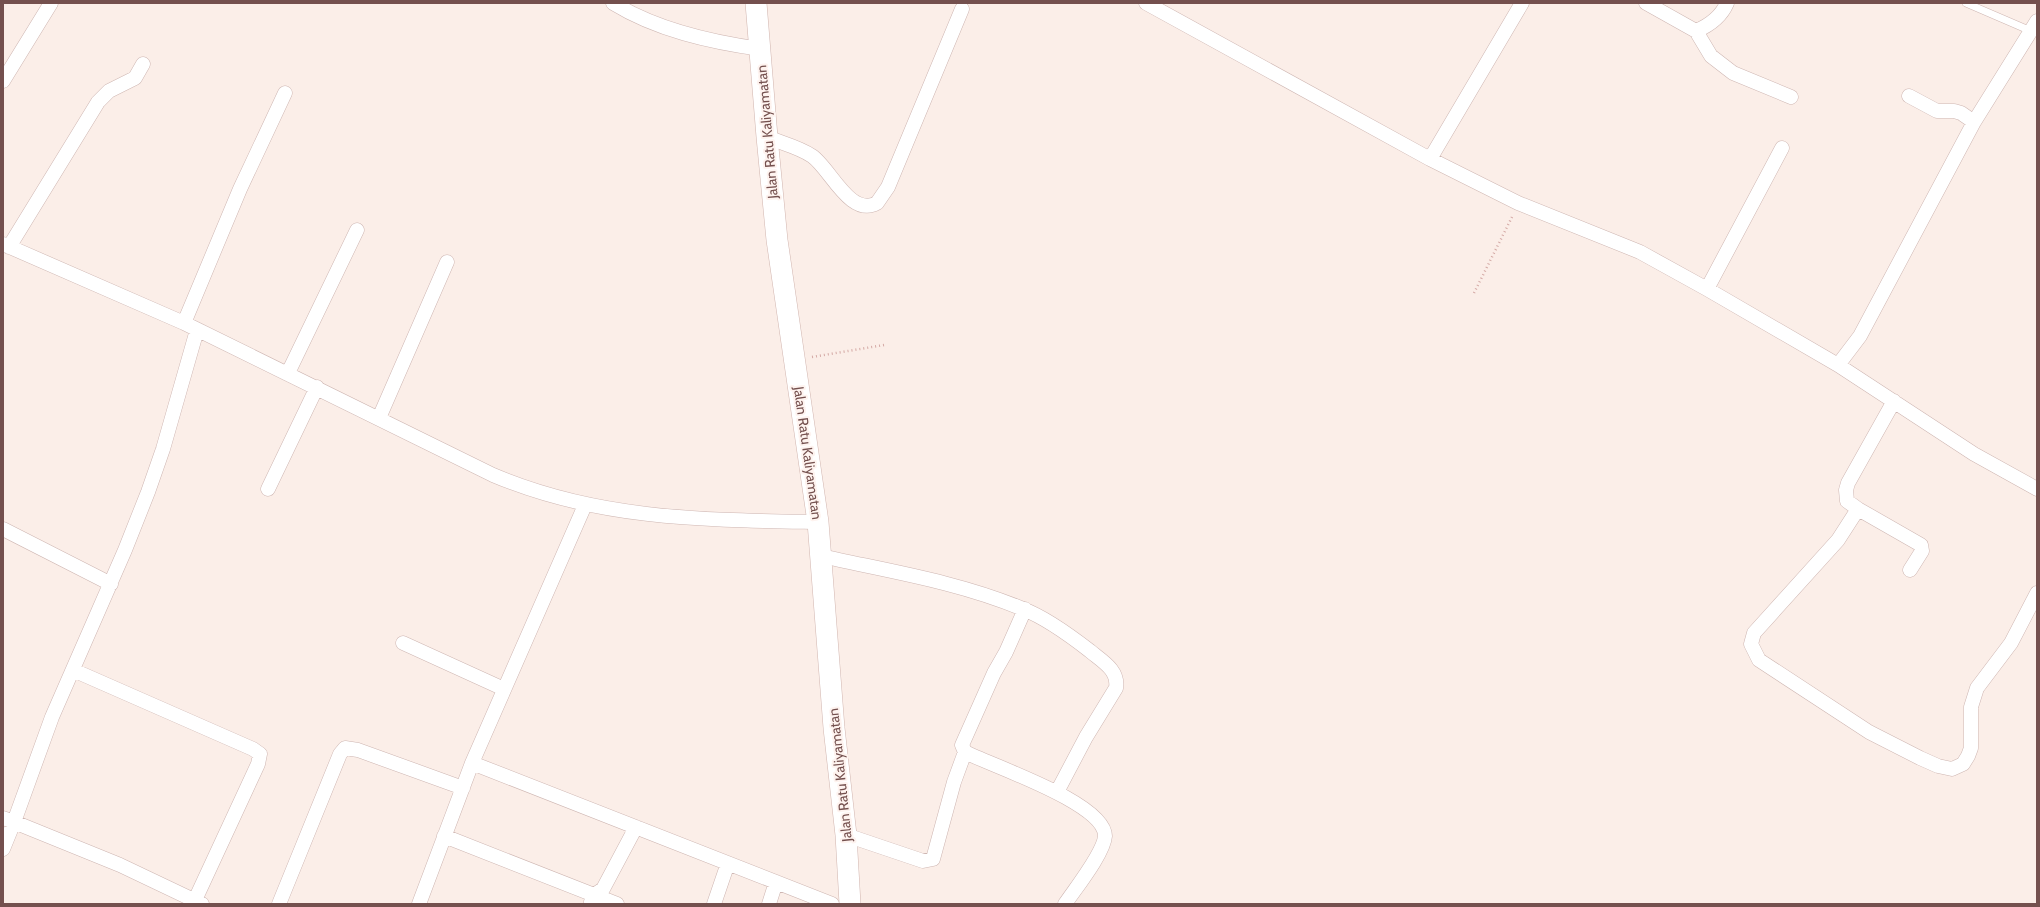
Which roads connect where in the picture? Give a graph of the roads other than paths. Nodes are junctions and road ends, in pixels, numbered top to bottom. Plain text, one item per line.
1 (51, 3) edge
2 (613, 3) edge
3 (756, 3) edge
4 (1146, 3) edge
5 (1522, 3) edge
6 (1646, 3) edge
7 (1728, 3) edge
8 (1966, 3) edge
9 (962, 8) dead end
10 (2035, 24) edge
11 (1696, 31) junction
12 (761, 49) junction
13 (143, 64) dead end
14 (3, 81) edge
15 (286, 93) dead end
16 (1909, 96) dead end
17 (1791, 97) dead end
18 (1974, 122) junction
19 (767, 137) junction
20 (1782, 148) dead end
21 (1430, 160) junction
22 (357, 230) dead end
23 (6, 246) edge
24 (448, 262) dead end
25 (1707, 289) junction
26 (184, 323) junction
27 (197, 330) junction
28 (1838, 365) junction
29 (288, 373) junction
30 (317, 387) junction
31 (1894, 401) junction
32 (379, 418) junction
33 (268, 489) dead end
34 (2037, 489) edge
35 (585, 505) junction
36 (1858, 509) junction
37 (818, 522) junction
38 (3, 529) edge
39 (821, 556) junction
40 (1910, 570) dead end
41 (110, 584) junction
42 (2037, 593) edge
43 (1025, 609) junction
44 (404, 643) dead end
45 (73, 670) junction
46 (504, 689) junction
47 (965, 752) junction
48 (472, 763) junction
49 (463, 788) junction
50 (1058, 792) junction
51 (8, 820) edge
52 (636, 827) junction
53 (846, 835) junction
54 (444, 836) junction
55 (3, 849) edge
56 (728, 863) junction
57 (776, 882) junction
58 (592, 900) edge
59 (199, 902) edge
60 (279, 904) edge
61 (419, 904) edge
62 (617, 904) edge
63 (714, 904) edge
64 (769, 904) edge
65 (832, 904) edge
66 (850, 904) edge
67 (1065, 904) edge

1 - 14 street
2 - 12 street
3 - 12 main road, Jalan Ratu Kaliyamatan
4 - 21 street
5 - 21 street
6 - 11 street
7 - 11 street
8 - 10 lane
9 - 19 street
10 - 18 street
11 - 17 street
12 - 19 main road, Jalan Ratu Kaliyamatan
13 - 23 street
15 - 26 street
16 - 18 street
18 - 28 street
19 - 37 main road, Jalan Ratu Kaliyamatan
20 - 25 street
21 - 25 street
22 - 29 street
23 - 26 street
24 - 32 street
25 - 28 street
26 - 27 street
27 - 29 street
27 - 41 street
28 - 31 street
29 - 30 street
30 - 32 street
30 - 33 street
31 - 34 street
31 - 36 street
32 - 35 street
35 - 37 street
35 - 46 street
36 - 40 street
36 - 42 street
37 - 39 main road, Jalan Ratu Kaliyamatan
38 - 41 street
39 - 43 street
39 - 53 main road, Jalan Ratu Kaliyamatan
41 - 45 street
43 - 47 street
43 - 50 street
44 - 46 street
45 - 51 street
45 - 59 street
46 - 48 street
47 - 50 street
47 - 53 street
48 - 49 street
48 - 52 street
49 - 54 street
49 - 60 street
50 - 67 street
51 - 55 street
51 - 59 street
52 - 56 street
52 - 58 street
53 - 66 main road, Jalan Ratu Kaliyamatan
54 - 58 street
54 - 61 street
56 - 57 street
56 - 63 street
57 - 64 street
57 - 65 street
58 - 62 street

